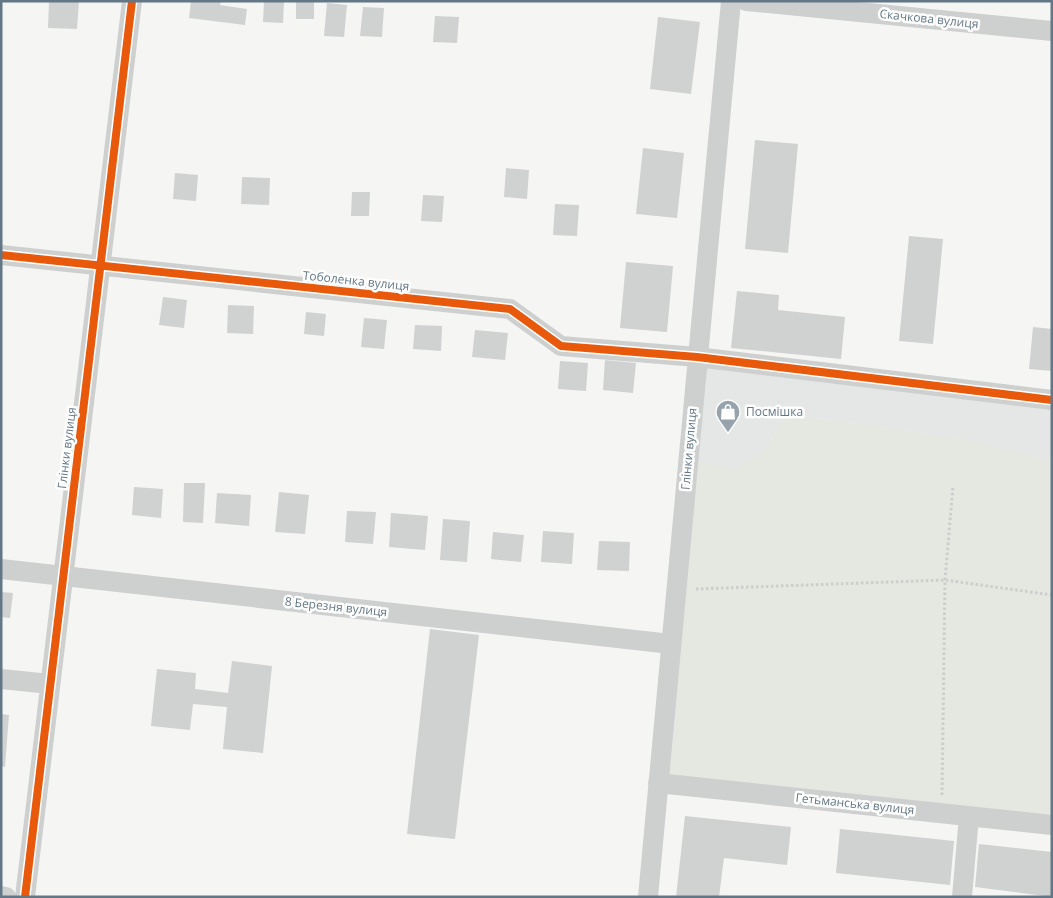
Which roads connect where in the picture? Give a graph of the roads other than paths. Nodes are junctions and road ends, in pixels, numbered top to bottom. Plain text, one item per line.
1 (132, 1) edge
2 (731, 1) edge
3 (746, 1) edge
4 (1052, 31) edge
5 (1, 255) edge
6 (100, 266) junction
7 (697, 357) junction
8 (1052, 400) edge
9 (1, 569) edge
10 (63, 576) junction
11 (671, 644) junction
12 (1, 679) edge
13 (50, 684) junction
14 (658, 783) junction
15 (969, 816) junction
16 (1052, 825) edge
17 (1, 896) edge
18 (6, 897) edge
19 (25, 897) edge
20 (648, 897) edge
21 (962, 897) edge

1 - 6 street, Глінки вулиця
2 - 7 street, Глінки вулиця
3 - 4 street, Скачкова вулиця
5 - 6 street, Тоболенка вулиця
6 - 7 street, Тоболенка вулиця
6 - 10 street, Глінки вулиця
7 - 8 street, Тоболенка вулиця
7 - 11 street, Глінки вулиця
9 - 10 street, 8 Березня вулиця
10 - 11 street, 8 Березня вулиця
10 - 13 street, Глінки вулиця
11 - 14 street, Глінки вулиця
12 - 13 street
13 - 19 street, Глінки вулиця
14 - 15 street, Гетьманська вулиця
14 - 20 street, Глінки вулиця
15 - 16 street, Гетьманська вулиця
15 - 21 street
17 - 18 street

